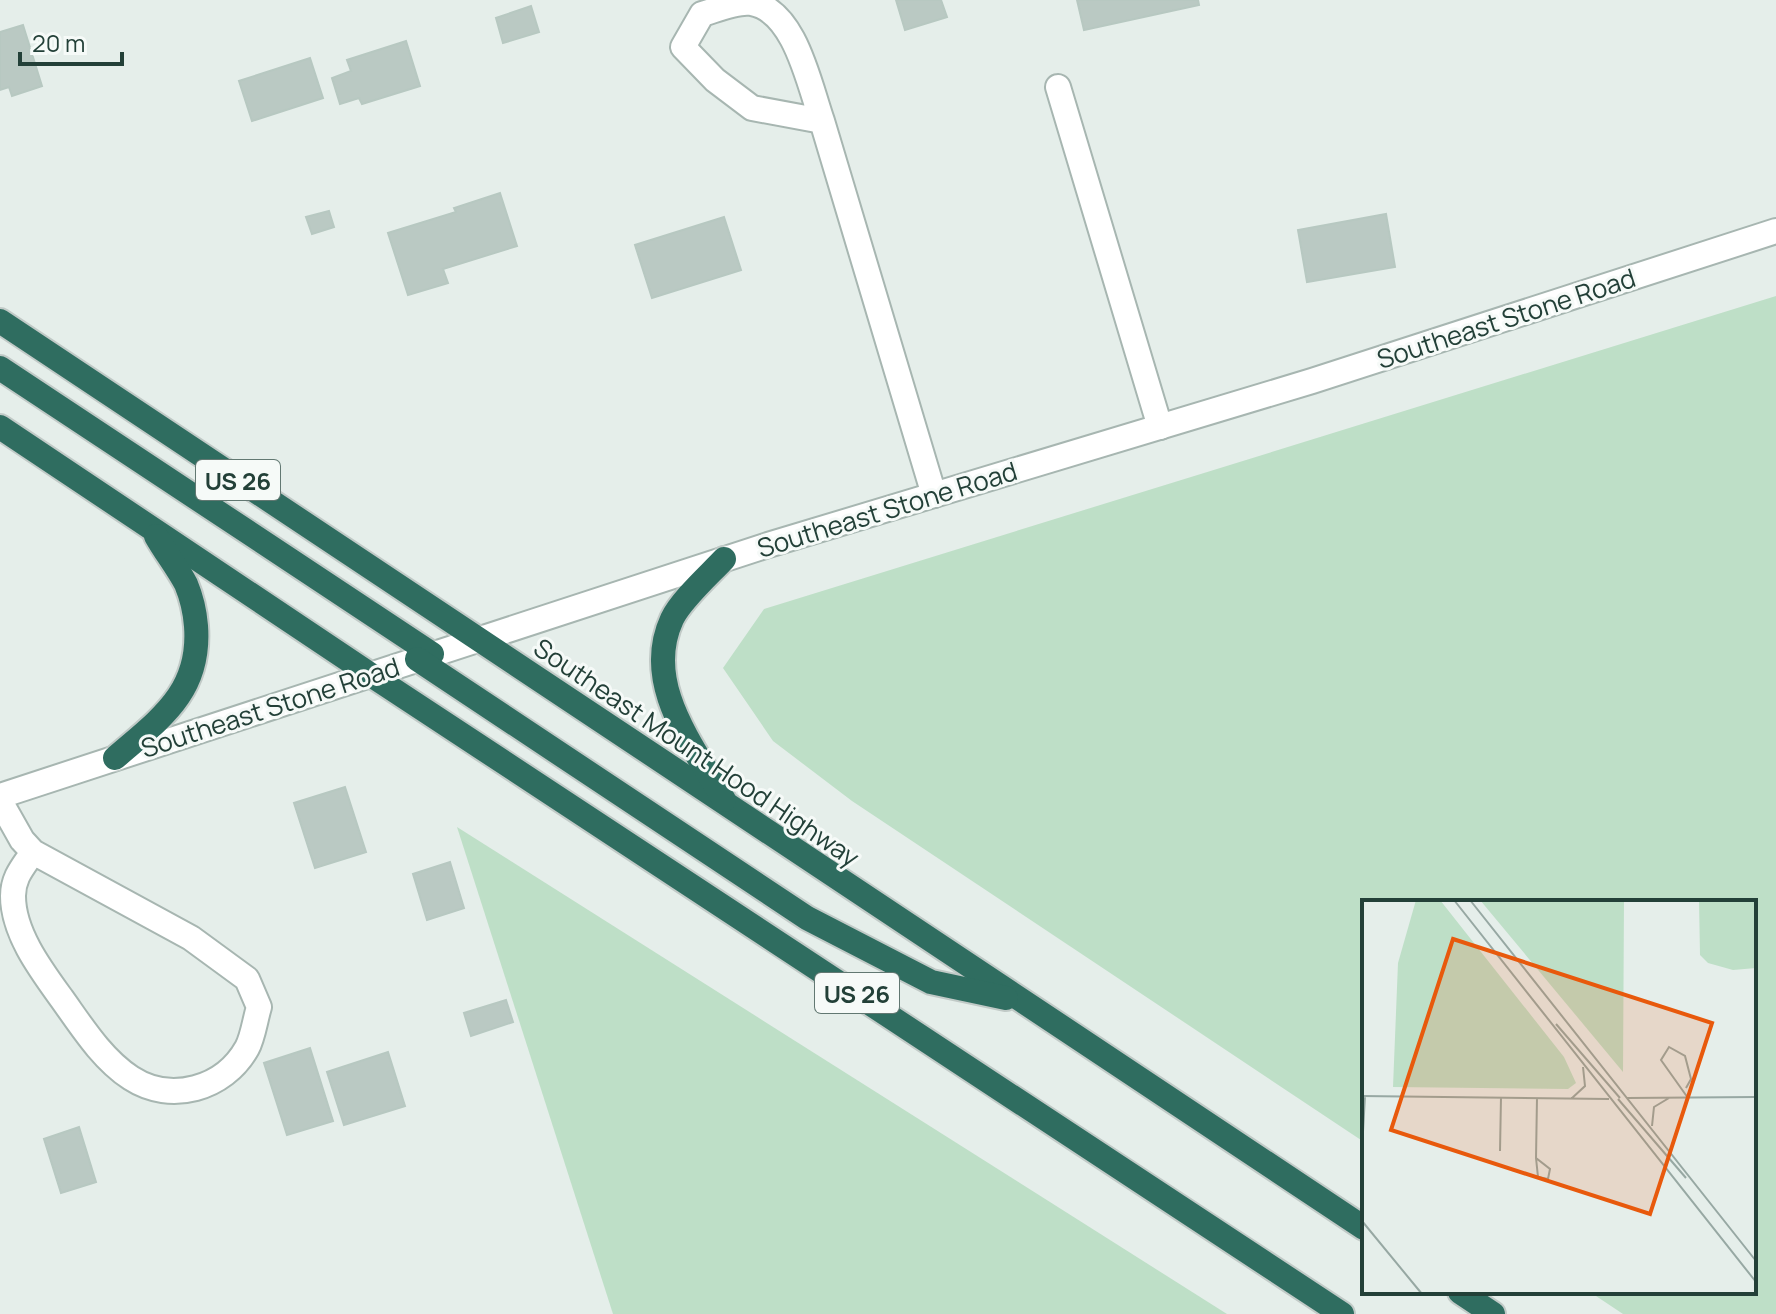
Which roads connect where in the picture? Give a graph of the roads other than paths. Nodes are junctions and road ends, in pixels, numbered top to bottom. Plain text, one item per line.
1 (1058, 87) dead end
2 (822, 121) junction
3 (1776, 231) edge
4 (0, 321) edge
5 (0, 368) edge
6 (0, 427) edge
7 (1160, 427) junction
8 (934, 495) junction
9 (150, 527) junction
10 (724, 559) junction
11 (475, 639) junction
12 (425, 656) junction
13 (371, 675) junction
14 (115, 758) junction
15 (0, 799) edge
16 (727, 805) junction
17 (33, 852) junction
18 (1020, 1001) junction
19 (1362, 1227) edge
20 (1463, 1294) edge
21 (1342, 1314) edge
22 (1493, 1314) edge

1 - 7 street
2 - 2 street
2 - 8 street
3 - 7 street, Southeast Stone Road
4 - 11 highway, Southeast Mount Hood Highway / US 26
5 - 12 highway
6 - 9 highway, US 26
7 - 8 street, Southeast Stone Road
8 - 10 street, Southeast Stone Road
9 - 13 highway, US 26
9 - 14 highway
10 - 11 street, Southeast Stone Road
10 - 16 highway
11 - 12 street, Southeast Stone Road
11 - 16 highway, Southeast Mount Hood Highway / US 26
12 - 13 street, Southeast Stone Road
12 - 18 highway
13 - 14 street, Southeast Stone Road
13 - 21 highway, US 26
14 - 15 street, Southeast Stone Road
15 - 17 street
16 - 18 highway, Southeast Mount Hood Highway / US 26
17 - 17 street
18 - 19 highway, Southeast Mount Hood Highway / US 26
20 - 22 highway

